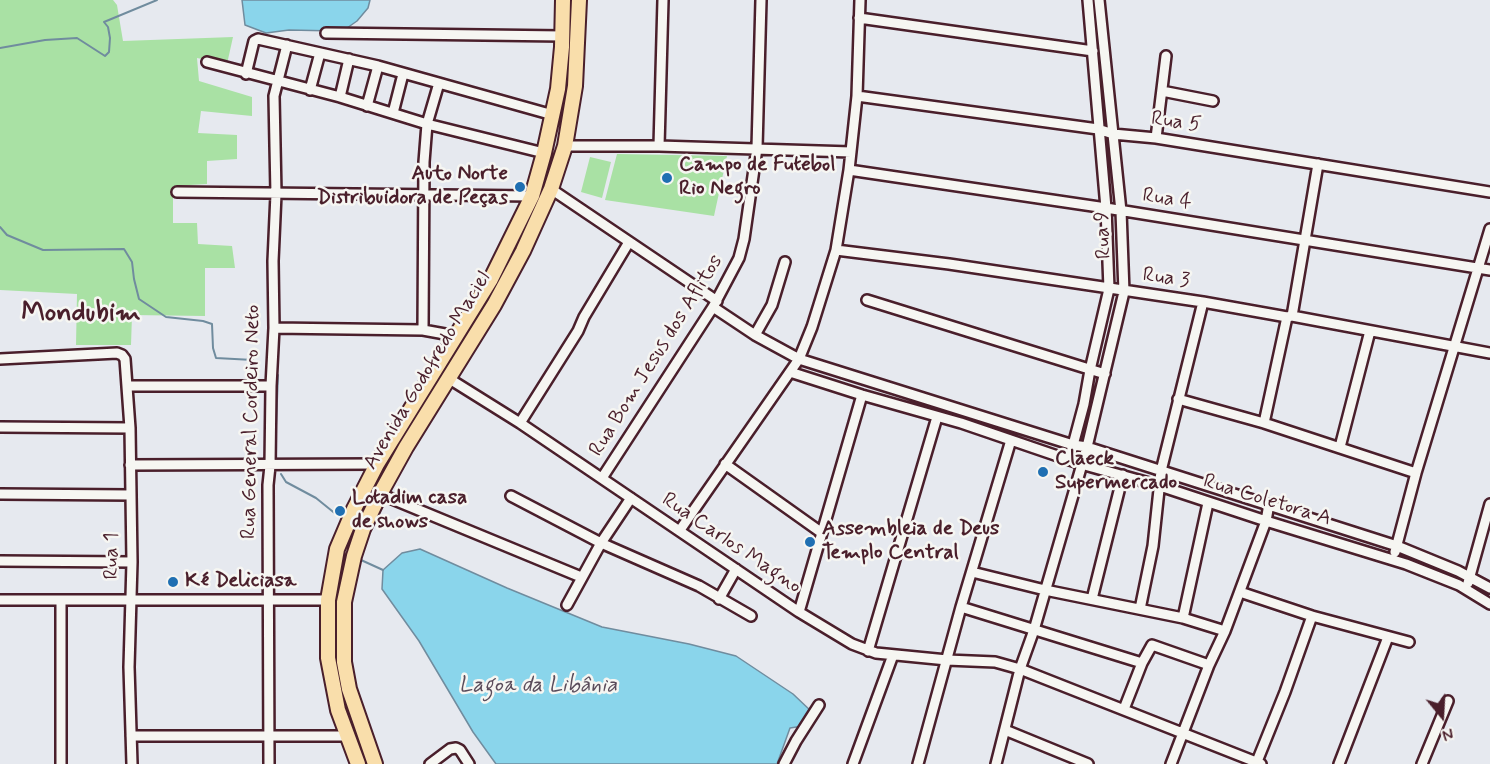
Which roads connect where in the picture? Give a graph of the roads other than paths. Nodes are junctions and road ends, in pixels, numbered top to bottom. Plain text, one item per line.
1 (563, 0) edge
2 (579, 0) edge
3 (663, 0) edge
4 (761, 0) edge
5 (860, 0) edge
6 (1088, 0) edge
7 (1099, 0) edge
8 (859, 18) junction
9 (326, 33) dead end
10 (563, 36) junction
11 (287, 45) junction
12 (1093, 51) junction
13 (320, 53) junction
14 (1167, 56) dead end
15 (349, 59) junction
16 (207, 62) dead end
17 (378, 66) junction
18 (246, 74) junction
19 (403, 74) junction
20 (277, 81) junction
21 (439, 83) junction
22 (310, 90) junction
23 (1162, 91) junction
24 (857, 96) junction
25 (340, 98) junction
26 (1213, 101) dead end
27 (367, 106) junction
28 (393, 113) junction
29 (553, 115) junction
30 (427, 124) junction
31 (1098, 129) junction
32 (1113, 134) junction
33 (1156, 138) junction
34 (565, 146) junction
35 (659, 146) junction
36 (756, 148) junction
37 (851, 152) junction
38 (544, 153) junction
39 (1318, 164) junction
40 (849, 170) junction
41 (551, 189) junction
42 (177, 192) dead end
43 (1490, 192) edge
44 (276, 194) junction
45 (424, 195) junction
46 (532, 196) junction
47 (1106, 208) junction
48 (1121, 211) junction
49 (1490, 229) edge
50 (1305, 241) junction
51 (629, 242) junction
52 (836, 250) junction
53 (785, 262) dead end
54 (1479, 267) junction
55 (1490, 270) edge
56 (1109, 289) junction
57 (1124, 292) junction
58 (867, 300) dead end
59 (1203, 302) junction
60 (715, 304) junction
61 (1290, 316) junction
62 (274, 328) junction
63 (423, 330) junction
64 (1370, 331) junction
65 (755, 335) junction
66 (456, 336) junction
67 (1454, 346) junction
68 (1490, 353) edge
69 (0, 359) edge
70 (799, 359) junction
71 (1089, 370) junction
72 (790, 372) junction
73 (1105, 374) junction
74 (448, 378) junction
75 (127, 386) junction
76 (271, 386) junction
77 (862, 395) junction
78 (1178, 399) junction
79 (937, 417) junction
80 (998, 421) junction
81 (520, 423) junction
82 (1264, 423) junction
83 (0, 427) edge
84 (130, 428) junction
85 (994, 434) junction
86 (1011, 440) junction
87 (1073, 445) junction
88 (1087, 447) junction
89 (1340, 447) junction
90 (1069, 460) junction
91 (377, 464) junction
92 (725, 464) junction
93 (1081, 464) junction
94 (130, 465) junction
95 (270, 466) junction
96 (1161, 471) junction
97 (1416, 473) junction
98 (1123, 475) junction
99 (602, 478) junction
100 (1160, 486) junction
101 (0, 494) edge
102 (380, 494) junction
103 (131, 495) junction
104 (511, 496) dead end
105 (631, 498) junction
106 (1208, 502) junction
107 (1269, 504) junction
108 (1490, 504) edge
109 (1266, 521) junction
110 (680, 530) junction
111 (822, 533) junction
112 (601, 543) junction
113 (1397, 546) junction
114 (1393, 560) junction
115 (0, 561) edge
116 (132, 562) junction
117 (736, 569) junction
118 (972, 572) junction
119 (581, 577) junction
120 (1470, 577) junction
121 (1490, 588) edge
122 (1466, 589) junction
123 (1045, 590) junction
124 (1240, 592) junction
125 (267, 599) junction
126 (719, 599) junction
127 (1092, 599) junction
128 (0, 600) edge
129 (61, 600) junction
130 (131, 600) junction
131 (328, 600) junction
132 (1490, 604) edge
133 (567, 605) dead end
134 (961, 607) junction
135 (1140, 609) junction
136 (799, 612) junction
137 (751, 616) dead end
138 (1312, 616) junction
139 (1183, 618) junction
140 (1034, 630) junction
141 (1225, 631) junction
142 (1388, 636) junction
143 (1409, 642) dead end
144 (868, 651) junction
145 (892, 655) junction
146 (947, 660) junction
147 (1142, 663) junction
148 (1209, 665) junction
149 (1020, 669) junction
150 (1448, 701) dead end
151 (819, 705) dead end
152 (1124, 709) junction
153 (1005, 730) junction
154 (1184, 732) junction
155 (131, 736) junction
156 (346, 736) junction
157 (269, 737) junction
158 (1070, 761) edge
159 (1258, 763) edge
160 (62, 764) edge
161 (132, 764) edge
162 (269, 764) edge
163 (357, 764) edge
164 (375, 764) edge
165 (430, 764) edge
166 (469, 764) edge
167 (784, 764) edge
168 (853, 764) edge
169 (918, 764) edge
170 (996, 764) edge
171 (1088, 764) edge
172 (1171, 764) edge
173 (1339, 764) edge
174 (1422, 764) edge

1 - 10 main road, Avenida Godofredo Maciel
2 - 34 main road, Avenida Godofredo Maciel
3 - 35 street
4 - 36 street, Rua Bom Jesus dos Aflitos
5 - 8 street
6 - 12 street, Rua 9
7 - 32 street, Rua 9
8 - 12 street
8 - 24 street
9 - 10 street
10 - 29 main road, Avenida Godofredo Maciel
11 - 13 street
11 - 18 street
11 - 20 street, Rua General Cordeiro Neto
12 - 31 street, Rua 9
13 - 15 street
13 - 22 street
14 - 23 street
15 - 17 street
15 - 25 street
16 - 18 street
17 - 19 street
17 - 27 street
18 - 20 street
19 - 21 street
19 - 28 street
20 - 22 street
20 - 44 street, Rua General Cordeiro Neto
21 - 29 street
21 - 30 street
22 - 25 street
23 - 26 street
23 - 33 street
24 - 31 street, Rua 5
24 - 37 street
25 - 27 street
27 - 28 street
28 - 30 street
29 - 38 main road, Avenida Godofredo Maciel
30 - 38 street
30 - 45 street
31 - 32 street, Rua 5
31 - 47 street, Rua 9
32 - 33 street, Rua 5
32 - 48 street, Rua 9
33 - 39 street, Rua 5
34 - 35 street
34 - 41 main road, Avenida Godofredo Maciel
35 - 36 street
36 - 37 street
36 - 60 street, Rua Bom Jesus dos Aflitos
37 - 40 street
38 - 46 main road, Avenida Godofredo Maciel
39 - 43 street, Rua 5
39 - 50 street
40 - 47 street, Rua 4
40 - 52 street
41 - 51 street, Rua Coletora A
41 - 74 main road, Avenida Godofredo Maciel
42 - 44 street
44 - 45 street
44 - 62 street, Rua General Cordeiro Neto
45 - 46 street
45 - 63 street
46 - 66 main road, Avenida Godofredo Maciel
47 - 48 street, Rua 4
47 - 56 street, Rua 9
48 - 50 street, Rua 4
48 - 57 street, Rua 9
49 - 54 street
50 - 54 street, Rua 4
50 - 61 street
51 - 60 street, Rua Coletora A
51 - 81 street
52 - 56 street, Rua 3
52 - 70 street
53 - 65 street
54 - 55 street, Rua 4
54 - 67 street
56 - 57 street, Rua 3
56 - 71 street, Rua 9
57 - 59 street, Rua 3
57 - 73 street, Rua 9
58 - 71 street
59 - 61 street, Rua 3
59 - 78 street
60 - 65 street, Rua Coletora A
60 - 99 street, Rua Bom Jesus dos Aflitos
61 - 64 street, Rua 3
61 - 82 street
62 - 63 street
62 - 76 street, Rua General Cordeiro Neto
63 - 66 street
64 - 67 street, Rua 3
64 - 89 street
65 - 70 street, Rua Coletora A
66 - 91 main road, Avenida Godofredo Maciel
67 - 68 street, Rua 3
67 - 97 street
69 - 75 street, Rua 1
70 - 72 street
70 - 80 street, Rua Coletora A
71 - 73 street
71 - 87 street, Rua 9
72 - 77 street, Rua Coletora A
72 - 92 street
73 - 88 street, Rua 9
74 - 81 street, Rua Carlos Magno
74 - 102 main road, Avenida Godofredo Maciel
75 - 76 street
75 - 84 street, Rua 1
76 - 95 street, Rua General Cordeiro Neto
77 - 79 street, Rua Coletora A
77 - 111 street
78 - 82 street
78 - 96 street
79 - 85 street, Rua Coletora A
79 - 144 street
80 - 85 street
80 - 87 street, Rua Coletora A
81 - 99 street, Rua Carlos Magno
82 - 89 street
83 - 84 street
84 - 94 street, Rua 1
85 - 86 street, Rua Coletora A
86 - 90 street, Rua Coletora A
86 - 118 street
87 - 88 street, Rua Coletora A
87 - 90 street, Rua 9
88 - 93 street, Rua 9
88 - 96 street, Rua Coletora A
89 - 97 street
90 - 93 street, Rua Coletora A
91 - 95 street
91 - 131 main road, Avenida Godofredo Maciel
92 - 110 street
92 - 111 street
93 - 98 street, Rua Coletora A
93 - 123 street
94 - 95 street
94 - 103 street, Rua 1
95 - 125 street, Rua General Cordeiro Neto
96 - 100 street
96 - 107 street, Rua Coletora A
97 - 113 street
98 - 100 street, Rua Coletora A
98 - 127 street
99 - 105 street, Rua Carlos Magno
100 - 106 street, Rua Coletora A
100 - 135 street
101 - 103 street
102 - 119 street
102 - 164 main road, Avenida Godofredo Maciel
103 - 116 street, Rua 1
104 - 112 street
105 - 110 street, Rua Carlos Magno
105 - 112 street
106 - 109 street, Rua Coletora A
106 - 139 street
107 - 109 street
107 - 113 street, Rua Coletora A
108 - 120 street
109 - 114 street, Rua Coletora A
109 - 124 street
110 - 117 street, Rua Carlos Magno
111 - 136 street
112 - 119 street
112 - 126 street
113 - 114 street
113 - 120 street, Rua Coletora A
114 - 122 street, Rua Coletora A
115 - 116 street
116 - 130 street, Rua 1
117 - 126 street
117 - 136 street, Rua Carlos Magno
118 - 123 street
118 - 134 street
119 - 133 street
120 - 121 street, Rua Coletora A
120 - 122 street
122 - 132 street, Rua Coletora A
123 - 127 street
123 - 140 street
124 - 138 street
124 - 141 street
125 - 130 street
125 - 131 street
125 - 157 street, Rua General Cordeiro Neto
126 - 137 street
127 - 135 street
128 - 129 street
129 - 130 street
129 - 160 street
130 - 155 street, Rua 1
131 - 156 main road, Avenida Godofredo Maciel
134 - 140 street
134 - 146 street
135 - 139 street
136 - 144 street, Rua Carlos Magno
138 - 142 street
138 - 159 street
139 - 141 street
140 - 147 street
140 - 149 street
141 - 148 street
142 - 143 street
142 - 173 street
144 - 145 street, Rua Carlos Magno
145 - 146 street, Rua Carlos Magno
145 - 168 street
146 - 149 street, Rua Carlos Magno
146 - 169 street
147 - 148 street
147 - 152 street
148 - 154 street
149 - 152 street, Rua Carlos Magno
149 - 153 street
150 - 174 street
151 - 167 street
152 - 154 street, Rua Carlos Magno
153 - 158 street
153 - 170 street
154 - 159 street, Rua Carlos Magno
154 - 172 street
155 - 157 street
155 - 161 street, Rua 1
156 - 157 street
156 - 163 main road, Avenida Godofredo Maciel
157 - 162 street, Rua General Cordeiro Neto
158 - 171 street
165 - 166 street

